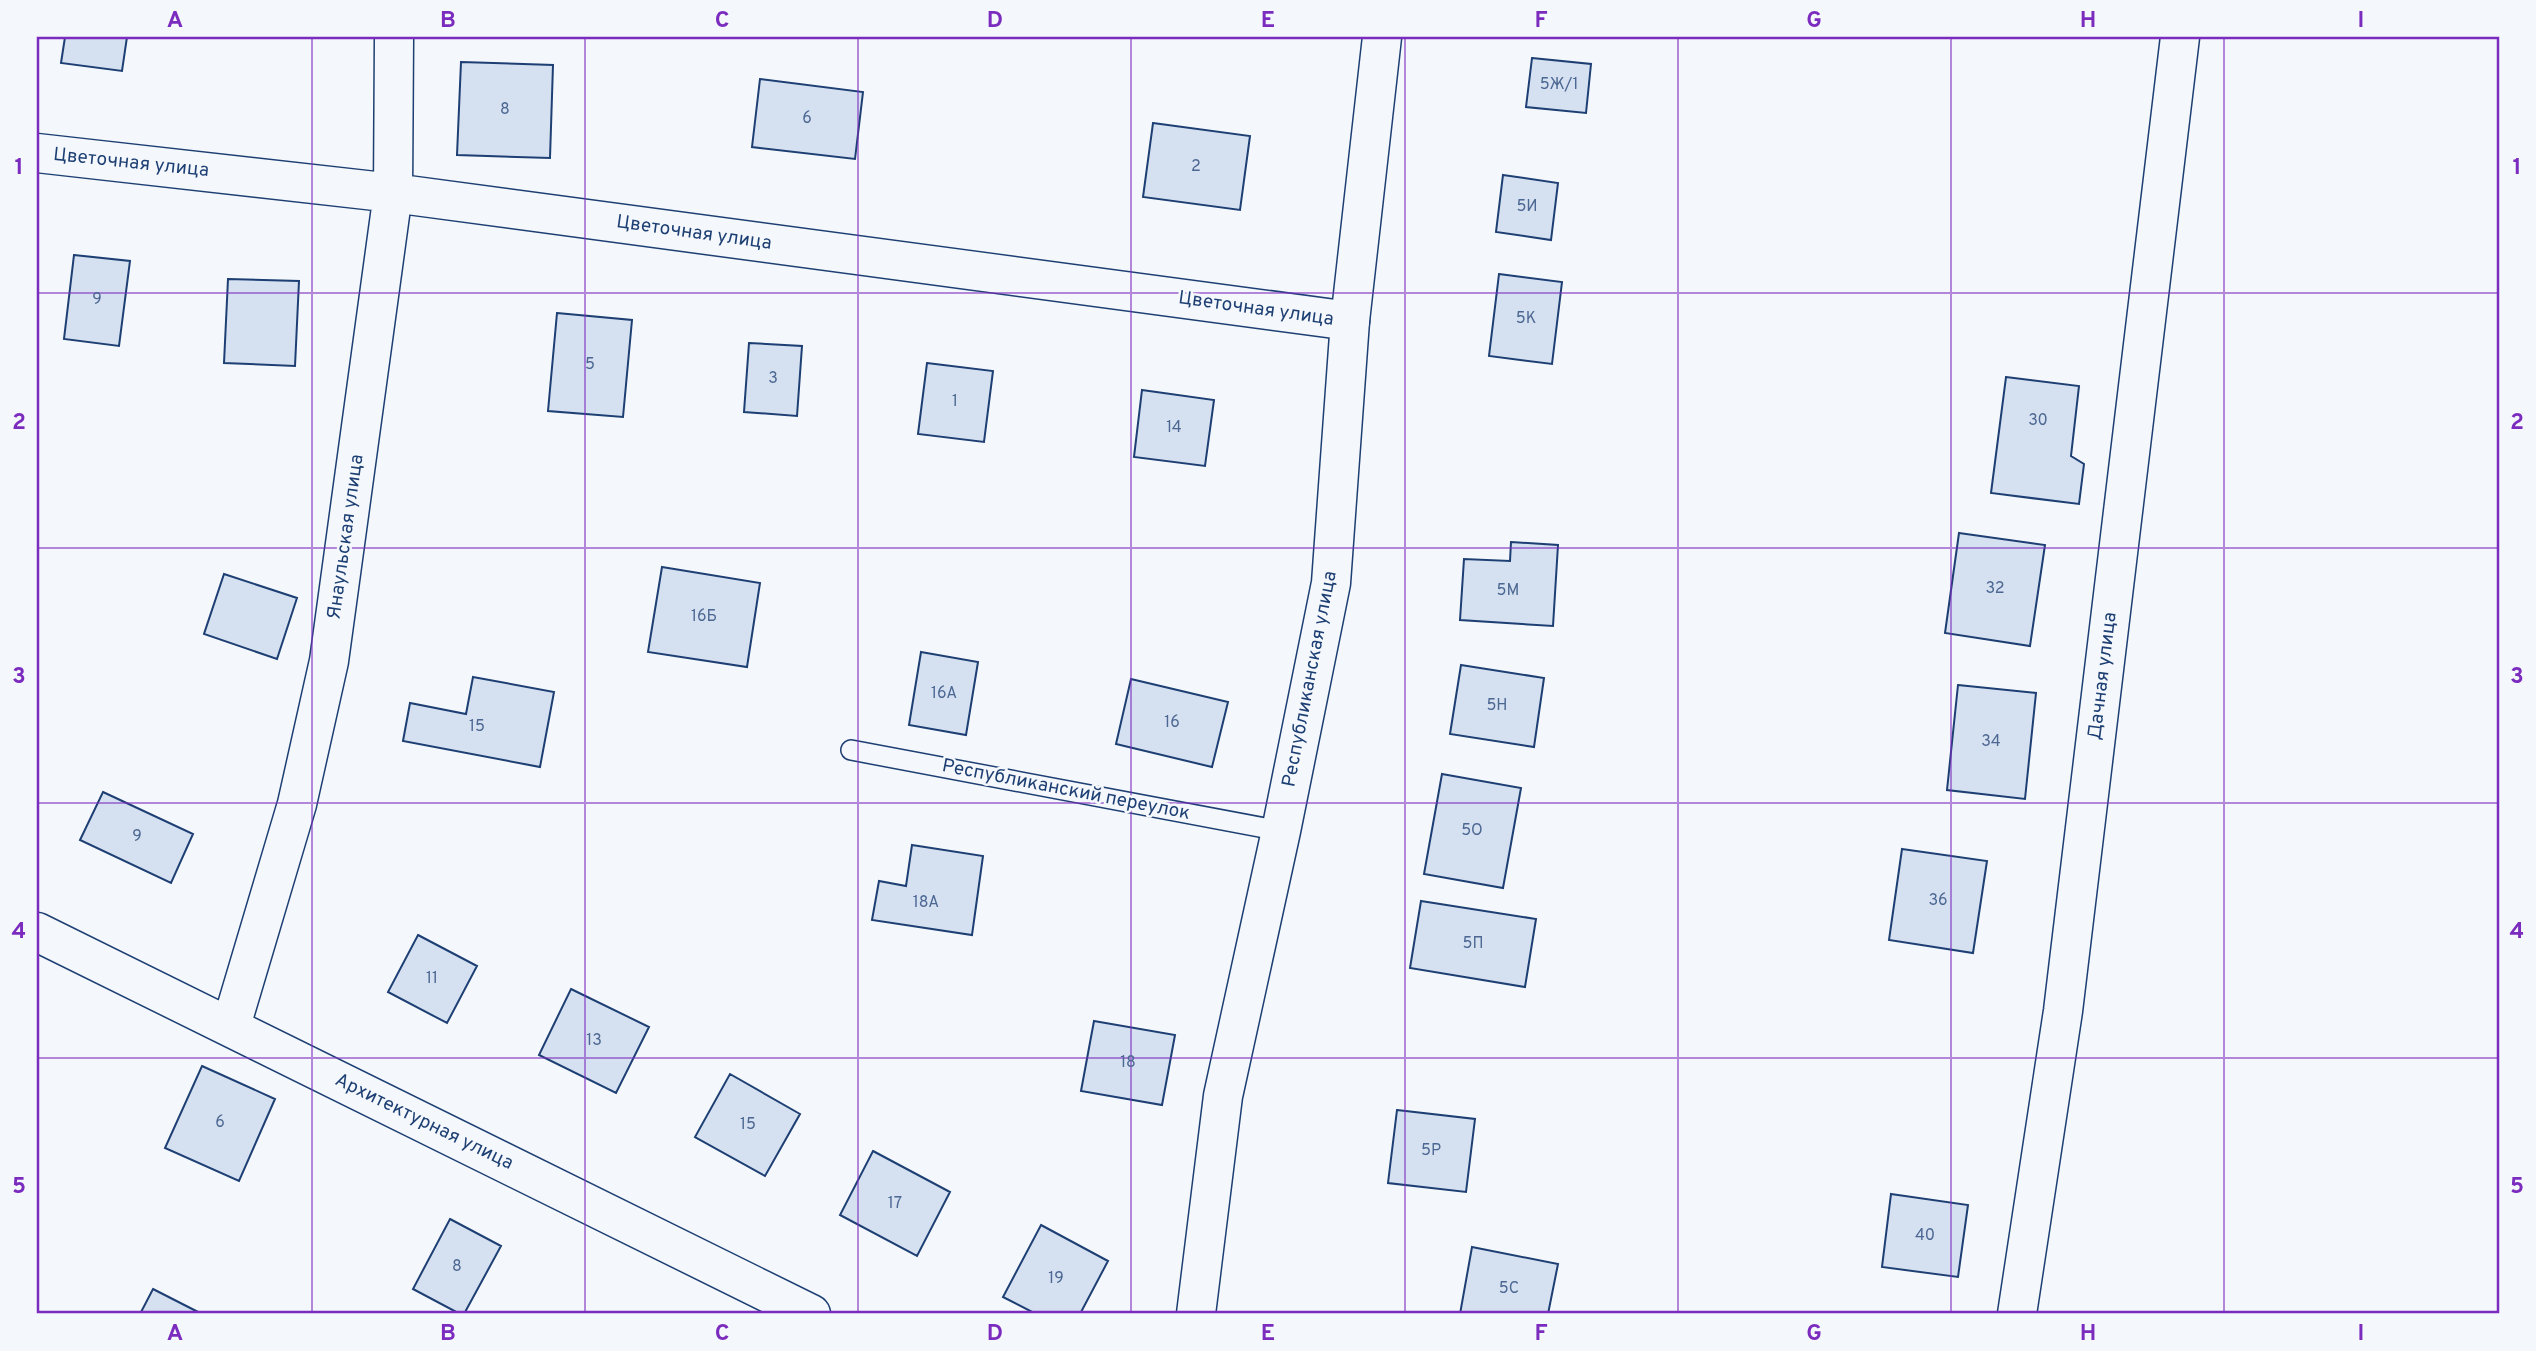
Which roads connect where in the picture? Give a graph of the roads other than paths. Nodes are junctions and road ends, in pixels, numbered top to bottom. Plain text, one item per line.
1 (394, 37) edge
2 (1382, 37) edge
3 (2180, 37) edge
4 (37, 153) edge
5 (393, 193) junction
6 (1350, 321) junction
7 (851, 750) dead end
8 (1281, 831) junction
9 (37, 932) edge
10 (231, 1026) junction
11 (811, 1314) edge
12 (1196, 1314) edge
13 (2017, 1314) edge

1 - 5 street, Янаульская улица
2 - 6 street, Республиканская улица
3 - 13 street, Дачная улица
4 - 5 street, Цветочная улица
5 - 6 street, Цветочная улица
5 - 10 street, Янаульская улица
6 - 8 street, Республиканская улица
7 - 8 lane, Республиканский переулок
8 - 12 street, Республиканская улица
9 - 10 street, Архитектурная улица
10 - 11 street, Архитектурная улица

